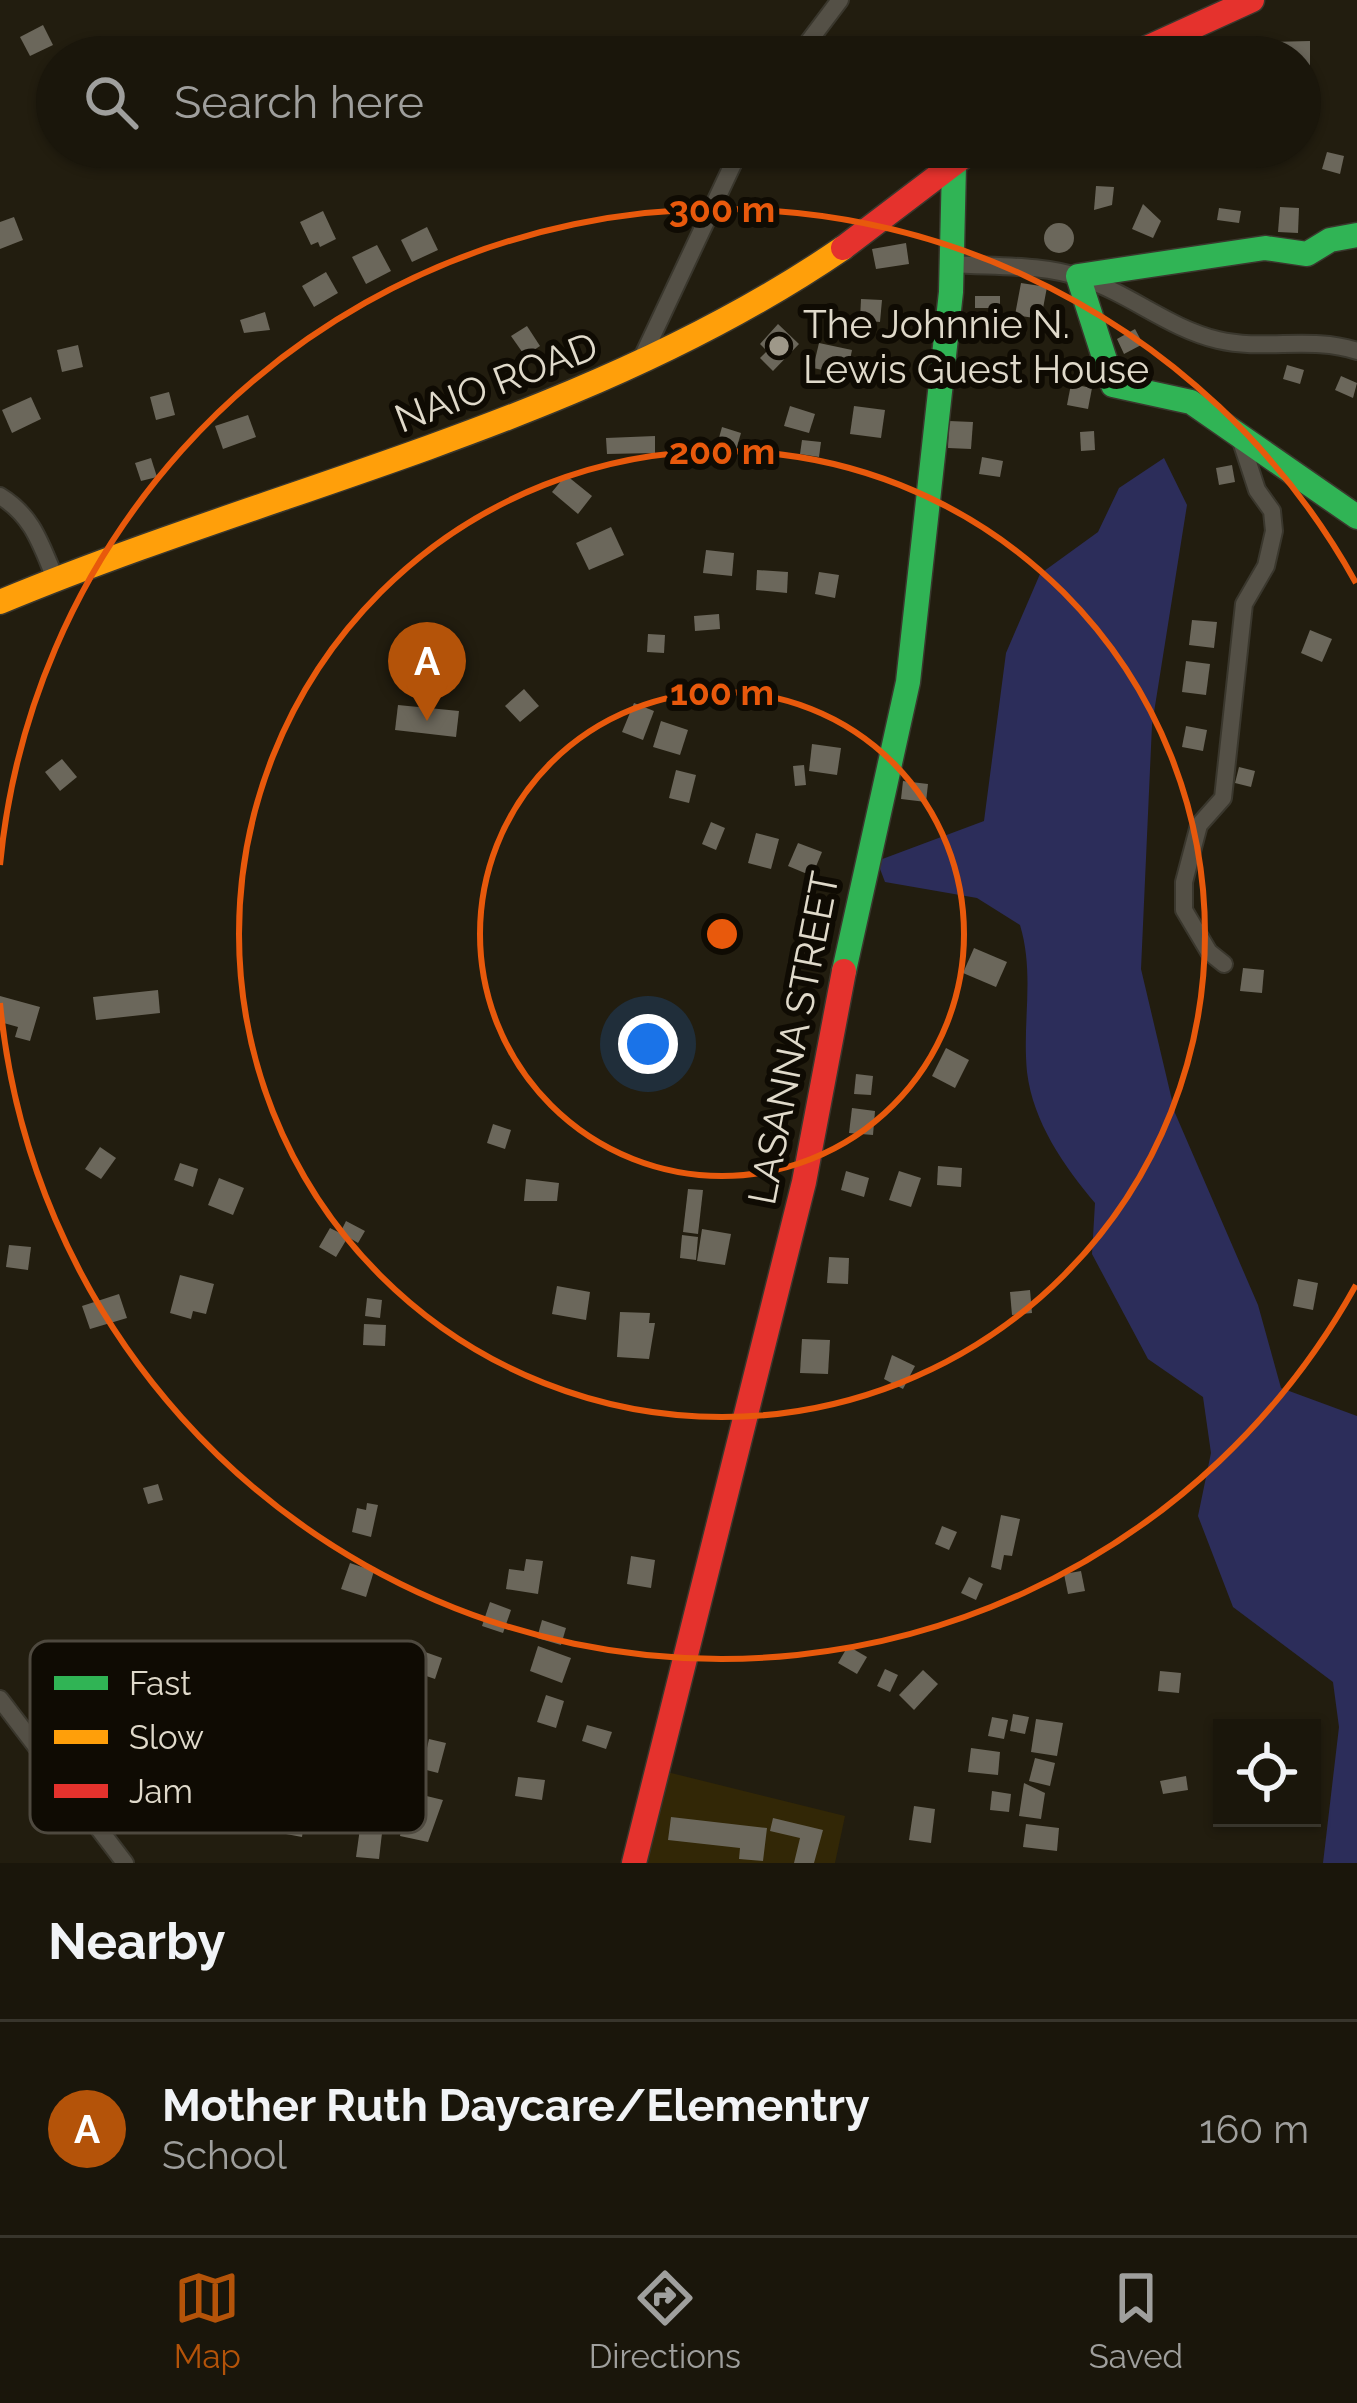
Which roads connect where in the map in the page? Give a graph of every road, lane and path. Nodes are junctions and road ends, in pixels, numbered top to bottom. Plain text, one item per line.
1 (840, 0) edge
2 (1252, 0) edge
3 (813, 36) edge
4 (1173, 36) edge
5 (731, 168) edge
6 (952, 168) edge
7 (955, 168) edge
8 (915, 196) junction
9 (953, 214) junction
10 (1357, 235) edge
11 (952, 264) junction
12 (1078, 276) junction
13 (1357, 351) edge
14 (638, 364) junction
15 (1240, 438) junction
16 (0, 496) edge
17 (1357, 517) edge
18 (56, 578) junction
19 (0, 602) edge
20 (1224, 964) dead end
21 (0, 1699) edge
22 (30, 1738) edge
23 (102, 1833) edge
24 (125, 1863) edge
25 (634, 1863) edge

1 - 3 street
2 - 4 street
5 - 14 street
6 - 8 street, NAIO ROAD
7 - 9 street, LASANNA STREET
8 - 9 street
8 - 14 street, NAIO ROAD
9 - 11 street, LASANNA STREET
10 - 12 street
11 - 12 street
11 - 25 street, LASANNA STREET
12 - 13 street
12 - 15 street
14 - 18 street, NAIO ROAD
15 - 17 street
15 - 20 street
16 - 18 street
18 - 19 street, NAIO ROAD
21 - 22 street
23 - 24 street

